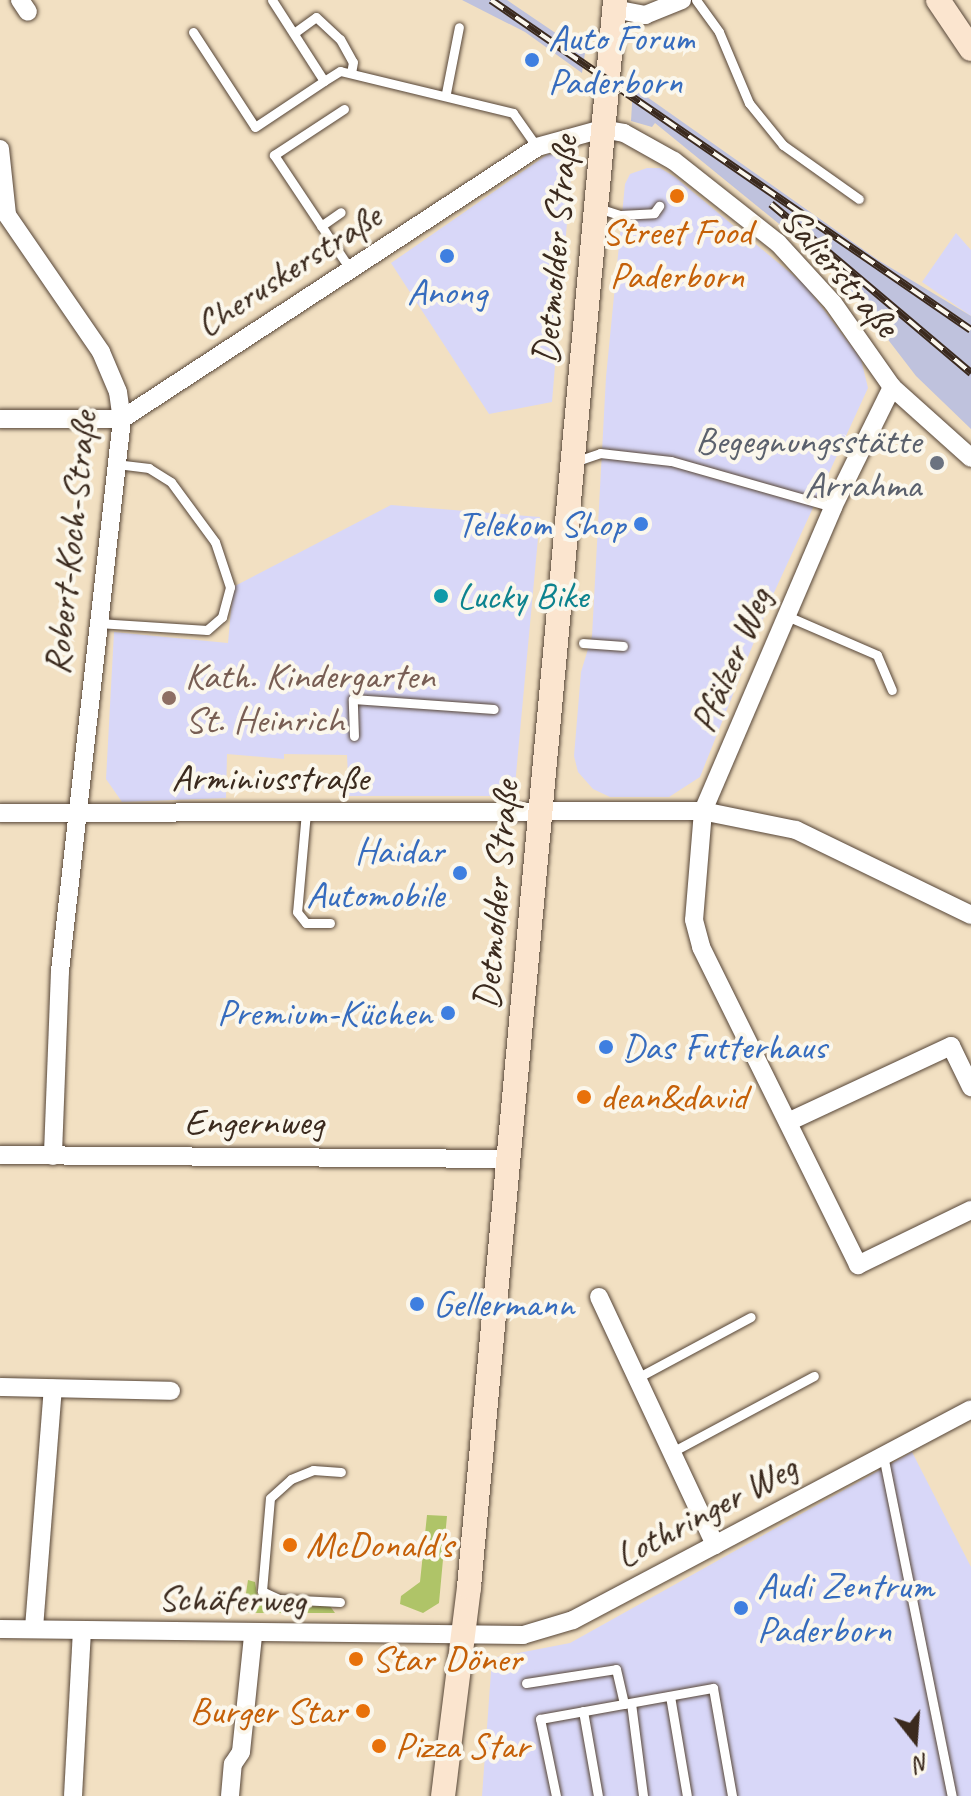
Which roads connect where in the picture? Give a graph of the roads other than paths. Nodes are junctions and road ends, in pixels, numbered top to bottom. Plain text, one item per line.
1 (272, 0) edge
2 (682, 0) edge
3 (696, 0) edge
4 (938, 0) edge
5 (615, 4) edge
6 (459, 27) dead end
7 (193, 32) dead end
8 (294, 33) junction
9 (971, 49) edge
10 (351, 73) junction
11 (324, 81) junction
12 (446, 93) junction
13 (344, 109) dead end
14 (602, 129) junction
15 (537, 147) junction
16 (0, 149) edge
17 (859, 199) dead end
18 (659, 206) dead end
19 (595, 207) junction
20 (341, 212) dead end
21 (3, 217) edge
22 (321, 226) junction
23 (350, 271) junction
24 (892, 387) junction
25 (0, 419) edge
26 (122, 419) junction
27 (971, 458) edge
28 (572, 463) junction
29 (117, 464) junction
30 (833, 507) junction
31 (787, 616) junction
32 (98, 623) junction
33 (583, 643) dead end
34 (623, 646) dead end
35 (892, 690) dead end
36 (494, 709) dead end
37 (354, 736) dead end
38 (540, 810) junction
39 (703, 811) junction
40 (76, 812) junction
41 (306, 812) junction
42 (0, 813) edge
43 (971, 915) edge
44 (330, 923) dead end
45 (971, 1087) edge
46 (788, 1122) junction
47 (0, 1155) edge
48 (53, 1156) junction
49 (508, 1159) junction
50 (971, 1210) edge
51 (599, 1297) dead end
52 (751, 1317) dead end
53 (814, 1376) dead end
54 (637, 1378) junction
55 (0, 1387) edge
56 (53, 1389) junction
57 (171, 1391) dead end
58 (971, 1409) edge
59 (672, 1452) junction
60 (883, 1455) junction
61 (341, 1472) dead end
62 (715, 1545) junction
63 (340, 1602) dead end
64 (34, 1628) junction
65 (0, 1629) edge
66 (82, 1630) junction
67 (463, 1634) junction
68 (253, 1635) junction
69 (526, 1683) dead end
70 (670, 1696) junction
71 (627, 1704) junction
72 (583, 1711) junction
73 (73, 1796) edge
74 (230, 1796) edge
75 (443, 1796) edge
76 (556, 1796) edge
77 (598, 1796) edge
78 (643, 1796) edge
79 (687, 1796) edge
80 (732, 1796) edge
81 (952, 1796) edge

1 - 8 lane
2 - 5 street
3 - 17 lane
4 - 9 main road
5 - 14 main road, Detmolder Straße
6 - 12 lane
7 - 11 lane
8 - 10 lane
8 - 11 lane
10 - 11 lane
10 - 12 lane
12 - 15 lane
13 - 22 lane
14 - 15 street, Cheruskerstraße
14 - 19 main road, Detmolder Straße
14 - 24 street, Salierstraße
15 - 23 street, Cheruskerstraße
16 - 21 street, Robert-Koch-Straße
18 - 19 lane
19 - 28 main road, Detmolder Straße
20 - 22 lane
21 - 26 street, Robert-Koch-Straße
22 - 23 lane
23 - 26 street, Cheruskerstraße
24 - 27 street, Salierstraße
24 - 30 street, Pfälzer Weg
25 - 26 street
26 - 29 street, Robert-Koch-Straße
28 - 30 lane
28 - 38 main road, Detmolder Straße
29 - 32 street, Robert-Koch-Straße
29 - 32 lane
30 - 31 street, Pfälzer Weg
31 - 35 lane
31 - 39 street, Pfälzer Weg
32 - 40 street, Robert-Koch-Straße
33 - 34 lane
36 - 37 lane
38 - 39 street
38 - 41 street, Arminiusstraße
38 - 49 main road, Detmolder Straße
39 - 43 street
39 - 46 street, Pfälzer Weg
40 - 41 street, Arminiusstraße
40 - 42 street, Arminiusstraße
40 - 48 street, Robert-Koch-Straße
41 - 44 lane
45 - 46 street
46 - 50 street, Pfälzer Weg
47 - 48 street, Engernweg
48 - 49 street, Engernweg
49 - 67 main road, Detmolder Straße
51 - 54 street
52 - 54 lane
53 - 59 lane
54 - 59 street
55 - 56 street
56 - 57 street
56 - 64 street
58 - 60 street, Lothringer Weg
59 - 62 street
60 - 62 street, Lothringer Weg
60 - 81 lane
61 - 63 lane
62 - 67 street, Lothringer Weg
64 - 65 street, Schäferweg
64 - 66 street, Schäferweg
66 - 68 street, Schäferweg
66 - 73 street
67 - 68 street, Schäferweg
67 - 75 main road, Detmolder Straße
68 - 74 street
69 - 71 lane
70 - 71 lane
70 - 79 lane
70 - 80 lane
71 - 72 lane
71 - 78 lane
72 - 76 lane
72 - 77 lane

